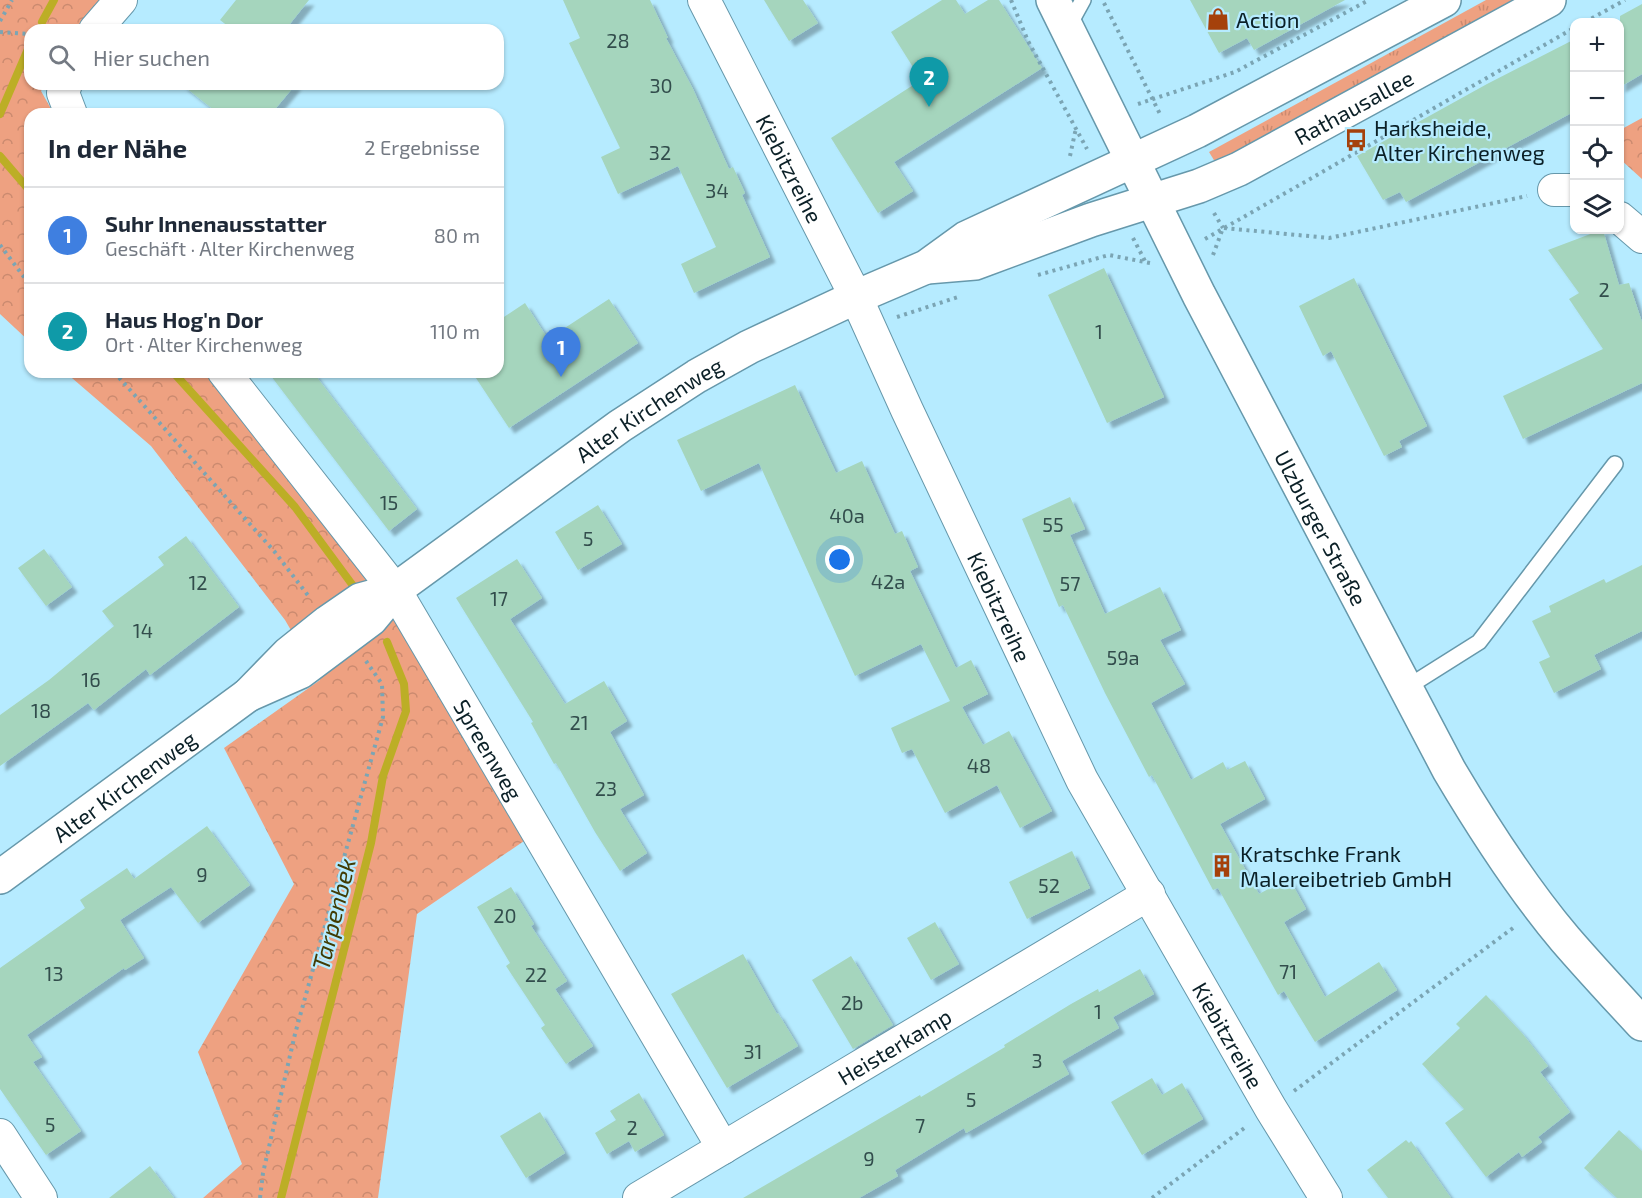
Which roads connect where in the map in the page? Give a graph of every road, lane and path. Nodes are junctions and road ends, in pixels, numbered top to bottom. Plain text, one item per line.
1 (12, 0) edge
2 (121, 0) edge
3 (704, 0) edge
4 (1011, 0) edge
5 (1053, 0) edge
6 (1083, 0) edge
7 (1103, 0) edge
8 (1369, 0) edge
9 (1444, 0) edge
10 (1549, 0) edge
11 (1625, 0) edge
12 (1592, 18) edge
13 (0, 21) edge
14 (100, 24) edge
15 (1067, 30) junction
16 (1570, 31) edge
17 (0, 32) edge
18 (24, 34) edge
19 (64, 90) edge
20 (69, 108) edge
21 (1076, 127) dead end
22 (1132, 159) junction
23 (1564, 190) edge
24 (1153, 202) junction
25 (1624, 221) edge
26 (1642, 237) edge
27 (0, 245) edge
28 (926, 267) junction
29 (24, 277) edge
30 (856, 297) junction
31 (119, 378) edge
32 (229, 378) edge
33 (1615, 464) dead end
34 (395, 590) junction
35 (316, 606) dead end
36 (365, 658) dead end
37 (1406, 688) junction
38 (0, 877) edge
39 (1149, 894) junction
40 (1537, 903) junction
41 (1642, 1024) edge
42 (1271, 1108) junction
43 (0, 1135) edge
44 (723, 1148) junction
45 (41, 1198) edge
46 (260, 1198) edge
47 (639, 1198) edge
48 (1152, 1198) edge
49 (1326, 1198) edge

1 - 13 path
2 - 14 street
3 - 30 street, Kiebitzreihe
4 - 21 path
5 - 15 main road, Ulzburger Straße
6 - 15 lane
7 - 8 path
9 - 22 main road
10 - 24 main road, Rathausallee
11 - 12 path
15 - 22 main road, Ulzburger Straße
16 - 23 path
17 - 18 path
19 - 20 street
22 - 24 main road, Ulzburger Straße
22 - 28 main road, Alter Kirchenweg
24 - 28 main road, Alter Kirchenweg
24 - 37 main road, Ulzburger Straße
25 - 26 street
27 - 29 path
28 - 30 main road, Alter Kirchenweg
30 - 34 main road, Alter Kirchenweg
30 - 39 street, Kiebitzreihe
31 - 35 path
32 - 34 street, Spreenweg
33 - 37 lane
34 - 38 main road, Alter Kirchenweg
34 - 44 street, Spreenweg
36 - 46 path
37 - 40 main road, Ulzburger Straße
39 - 42 street, Kiebitzreihe
39 - 44 street, Heisterkamp
40 - 41 main road, Ulzburger Straße
40 - 42 path
42 - 48 path
42 - 49 street, Kiebitzreihe
43 - 45 street
44 - 47 street, Heisterkamp

